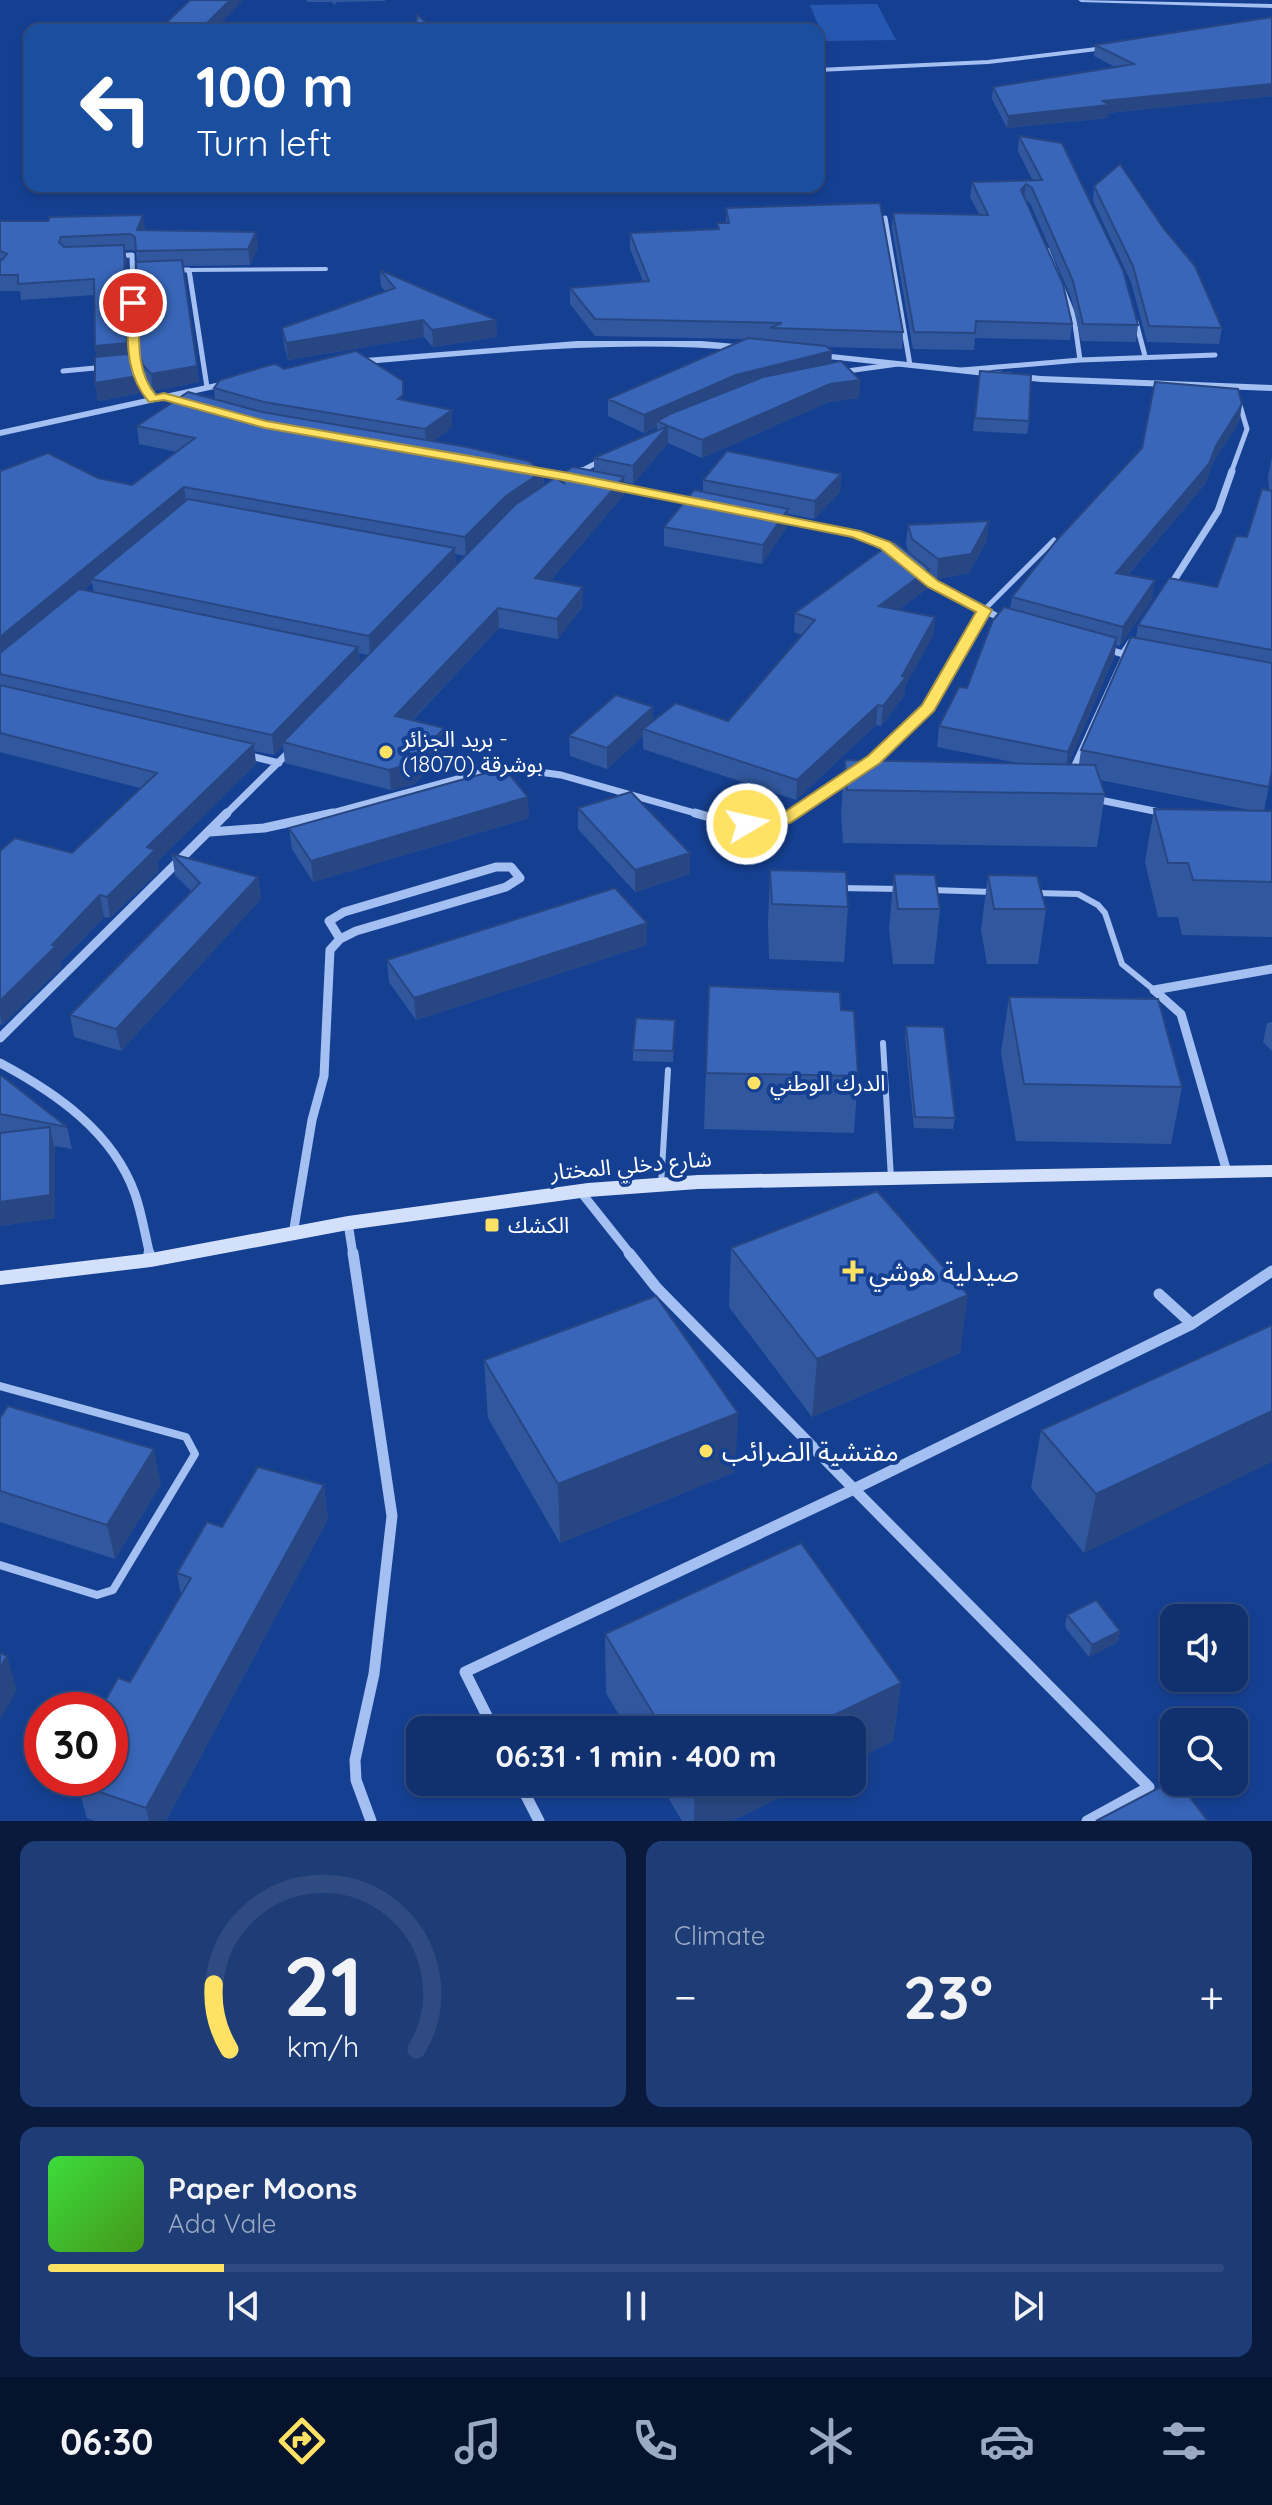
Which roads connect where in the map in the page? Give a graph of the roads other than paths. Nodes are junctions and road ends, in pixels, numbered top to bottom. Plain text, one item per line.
1 (1081, 0) edge
2 (1240, 2) edge
3 (1272, 6) edge
4 (1116, 46) edge
5 (824, 70) edge
6 (885, 218) edge
7 (1046, 247) edge
8 (106, 256) edge
9 (326, 269) dead end
10 (189, 270) junction
11 (146, 271) edge
12 (161, 271) edge
13 (132, 272) junction
14 (1133, 313) edge
15 (762, 350) edge
16 (807, 354) edge
17 (1215, 355) dead end
18 (1145, 356) junction
19 (1080, 360) junction
20 (341, 364) edge
21 (906, 364) junction
22 (135, 365) junction
23 (957, 370) junction
24 (63, 371) dead end
25 (826, 374) edge
26 (252, 379) edge
27 (1235, 386) junction
28 (207, 387) junction
29 (1272, 388) edge
30 (164, 397) junction
31 (153, 399) junction
32 (179, 401) edge
33 (0, 433) edge
34 (611, 455) edge
35 (529, 471) edge
36 (569, 477) junction
37 (584, 480) edge
38 (599, 483) edge
39 (557, 485) edge
40 (705, 504) edge
41 (765, 516) edge
42 (1054, 540) edge
43 (897, 555) edge
44 (909, 564) edge
45 (1160, 601) edge
46 (984, 610) junction
47 (1022, 626) edge
48 (1138, 632) edge
49 (1094, 646) edge
50 (1123, 654) junction
51 (1138, 656) edge
52 (300, 741) edge
53 (232, 752) edge
54 (874, 759) junction
55 (888, 762) edge
56 (279, 763) junction
57 (1069, 779) edge
58 (1078, 796) edge
59 (1168, 813) edge
60 (209, 832) junction
61 (835, 888) edge
62 (911, 890) edge
63 (926, 890) edge
64 (1002, 892) edge
65 (1032, 893) edge
66 (340, 939) junction
67 (1272, 969) edge
68 (1154, 990) junction
69 (0, 1038) edge
70 (883, 1043) dead end
71 (0, 1063) edge
72 (668, 1070) dead end
73 (1272, 1171) edge
74 (1227, 1172) junction
75 (891, 1178) junction
76 (661, 1185) junction
77 (580, 1191) junction
78 (348, 1223) junction
79 (293, 1235) junction
80 (151, 1260) junction
81 (1272, 1271) edge
82 (0, 1278) edge
83 (1159, 1294) dead end
84 (1192, 1324) junction
85 (0, 1386) edge
86 (854, 1489) junction
87 (0, 1565) edge
88 (487, 1716) edge
89 (526, 1796) edge
90 (371, 1821) edge
91 (539, 1821) edge
92 (1087, 1821) edge

1 - 2 street
2 - 3 street
4 - 5 street
6 - 21 street
7 - 19 street
8 - 13 street
9 - 10 lane
10 - 12 street
10 - 28 street
11 - 13 street
13 - 22 street
14 - 18 street
15 - 20 street
16 - 21 street
17 - 18 street
18 - 19 street
19 - 23 street
21 - 23 street
21 - 25 street
22 - 24 street
22 - 31 street
23 - 27 street
26 - 28 street
27 - 29 street
27 - 45 street
28 - 30 street
30 - 31 street
30 - 32 street
31 - 33 street
34 - 36 street
35 - 36 street
36 - 37 street
36 - 39 street
38 - 40 street
41 - 43 street
42 - 46 lane
44 - 46 street
46 - 47 street
46 - 54 street
48 - 50 street
49 - 50 street
50 - 51 street
50 - 57 street
52 - 56 street
53 - 56 street
54 - 55 street
54 - 60 street
56 - 60 street
58 - 59 street
60 - 69 street
61 - 62 lane
63 - 64 lane
65 - 68 lane
66 - 66 street
66 - 79 street
67 - 68 street
68 - 74 street
70 - 75 lane
71 - 80 street
72 - 76 lane
73 - 74 main road, شارع دخلي المختار
74 - 75 main road, شارع دخلي المختار
75 - 76 main road, شارع دخلي المختار
76 - 77 main road, شارع دخلي المختار
77 - 78 main road, شارع دخلي المختار
77 - 86 street
78 - 79 main road, شارع دخلي المختار
78 - 90 street
79 - 80 main road, شارع دخلي المختار
80 - 82 main road, شارع دخلي المختار
81 - 84 street
83 - 84 street
84 - 86 street
85 - 87 lane
86 - 88 street
86 - 92 street
89 - 91 street

